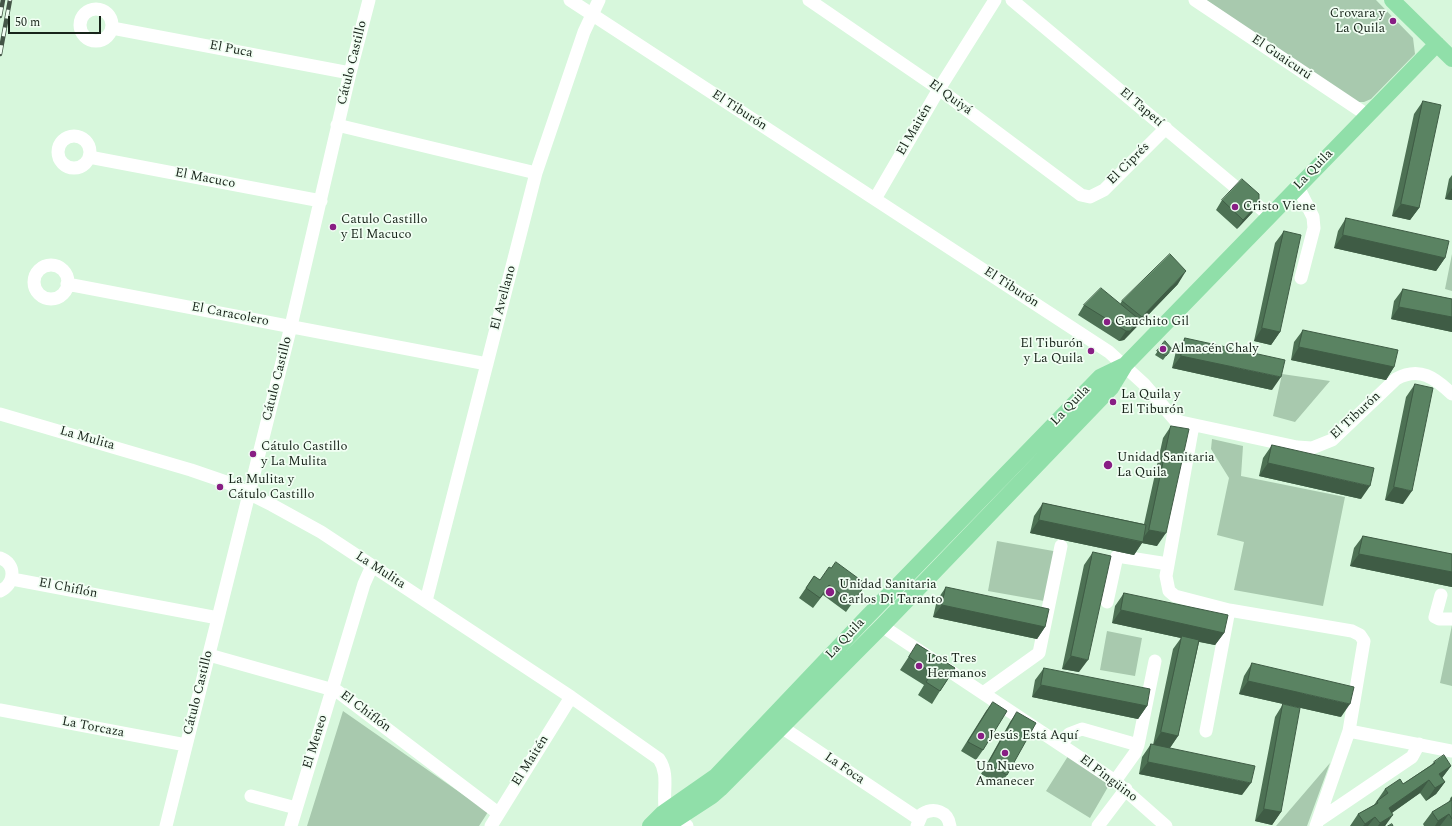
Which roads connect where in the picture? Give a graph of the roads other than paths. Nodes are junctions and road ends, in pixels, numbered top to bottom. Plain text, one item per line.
1 (369, 0) edge
2 (570, 0) edge
3 (600, 0) edge
4 (810, 0) edge
5 (995, 0) edge
6 (1012, 0) edge
7 (1195, 0) edge
8 (1392, 0) edge
9 (591, 14) junction
10 (112, 28) dead end
11 (1437, 44) junction
12 (1452, 59) edge
13 (350, 73) junction
14 (939, 89) junction
15 (1367, 115) junction
16 (338, 125) junction
17 (1166, 128) junction
18 (89, 157) dead end
19 (536, 173) junction
20 (1298, 187) junction
21 (1090, 197) joint
22 (875, 199) junction
23 (321, 201) junction
24 (1270, 216) junction
25 (1301, 278) dead end
26 (67, 284) dead end
27 (291, 326) junction
28 (487, 364) junction
29 (1125, 365) junction
30 (1452, 394) edge
31 (0, 414) edge
32 (1193, 425) junction
33 (249, 493) junction
34 (1061, 546) dead end
35 (0, 558) edge
36 (1168, 564) junction
37 (372, 566) junction
38 (12, 579) junction
39 (0, 591) edge
40 (1441, 595) dead end
41 (426, 601) junction
42 (1107, 602) dead end
43 (1229, 610) junction
44 (867, 617) junction
45 (218, 618) junction
46 (1452, 619) edge
47 (882, 626) junction
48 (209, 655) junction
49 (1155, 661) dead end
50 (332, 690) junction
51 (983, 693) junction
52 (571, 697) junction
53 (0, 710) edge
54 (775, 723) junction
55 (1349, 730) junction
56 (1206, 731) dead end
57 (1419, 744) junction
58 (1061, 745) junction
59 (1138, 745) junction
60 (186, 746) junction
61 (1452, 751) edge
62 (1115, 781) junction
63 (1126, 789) junction
64 (251, 796) dead end
65 (296, 808) junction
66 (498, 814) junction
67 (674, 820) edge
68 (918, 822) edge
69 (1317, 823) edge
70 (166, 826) edge
71 (291, 826) edge
72 (491, 826) edge
73 (650, 826) edge
74 (950, 826) edge
75 (1098, 826) edge
76 (1166, 826) edge

1 - 13 street, Cátulo Castillo
2 - 9 street, El Tiburón
3 - 9 street, El Avellano
4 - 14 street, El Quiyá
5 - 14 street, El Maitén
6 - 17 street, El Tapetí
7 - 15 street, El Guaicurú
8 - 11 main road
9 - 19 street, El Avellano
9 - 22 street, El Tiburón
10 - 13 street, El Puca
11 - 12 main road
11 - 15 main road, La Quila
13 - 16 street, Cátulo Castillo
14 - 21 street, El Quiyá
14 - 22 street, El Maitén
15 - 20 main road, La Quila
16 - 19 street
16 - 23 street, Cátulo Castillo
17 - 21 street, El Ciprés
17 - 24 street, El Tapetí
18 - 23 street, El Macuco
19 - 28 street, El Avellano
20 - 24 main road, La Quila
20 - 25 street
22 - 29 street, El Tiburón
23 - 27 street, Cátulo Castillo
24 - 29 main road, La Quila
26 - 27 street, El Caracolero
27 - 28 street, El Caracolero
27 - 33 street, Cátulo Castillo
28 - 41 street, El Avellano
29 - 32 street, El Tiburón
29 - 44 main road, La Quila
29 - 47 main road, La Quila
30 - 32 street, El Tiburón
31 - 33 street, La Mulita
32 - 36 street
33 - 37 street, La Mulita
33 - 45 street, Cátulo Castillo
34 - 51 street
35 - 38 street
36 - 42 street
36 - 43 street
37 - 41 street, La Mulita
37 - 50 street, El Meneo
38 - 39 street
38 - 45 street, El Chiflón
40 - 46 street
41 - 52 street, La Mulita
43 - 55 street
43 - 56 street
44 - 47 main road, El Pingüino
44 - 54 main road, La Quila
45 - 48 street, Cátulo Castillo
47 - 51 street, El Pingüino
47 - 54 main road, La Quila
48 - 50 street, El Chiflón
48 - 60 street, Cátulo Castillo
49 - 59 street
50 - 65 street, El Meneo
50 - 66 street, El Chiflón
51 - 58 street, El Pingüino
52 - 66 street, El Maitén
52 - 67 street, La Mulita
53 - 60 street, La Torcaza
54 - 67 main road, La Quila
54 - 68 street, La Foca
55 - 57 street
55 - 69 street
57 - 61 street
57 - 69 street
58 - 59 street
58 - 62 street, El Pingüino
59 - 62 street
60 - 70 street, Cátulo Castillo
62 - 63 street, El Pingüino
63 - 75 street
63 - 76 street, El Pingüino
64 - 65 street
65 - 71 street, El Meneo
66 - 72 street, El Maitén
67 - 73 main road, La Quila
68 - 74 street, La Foca

